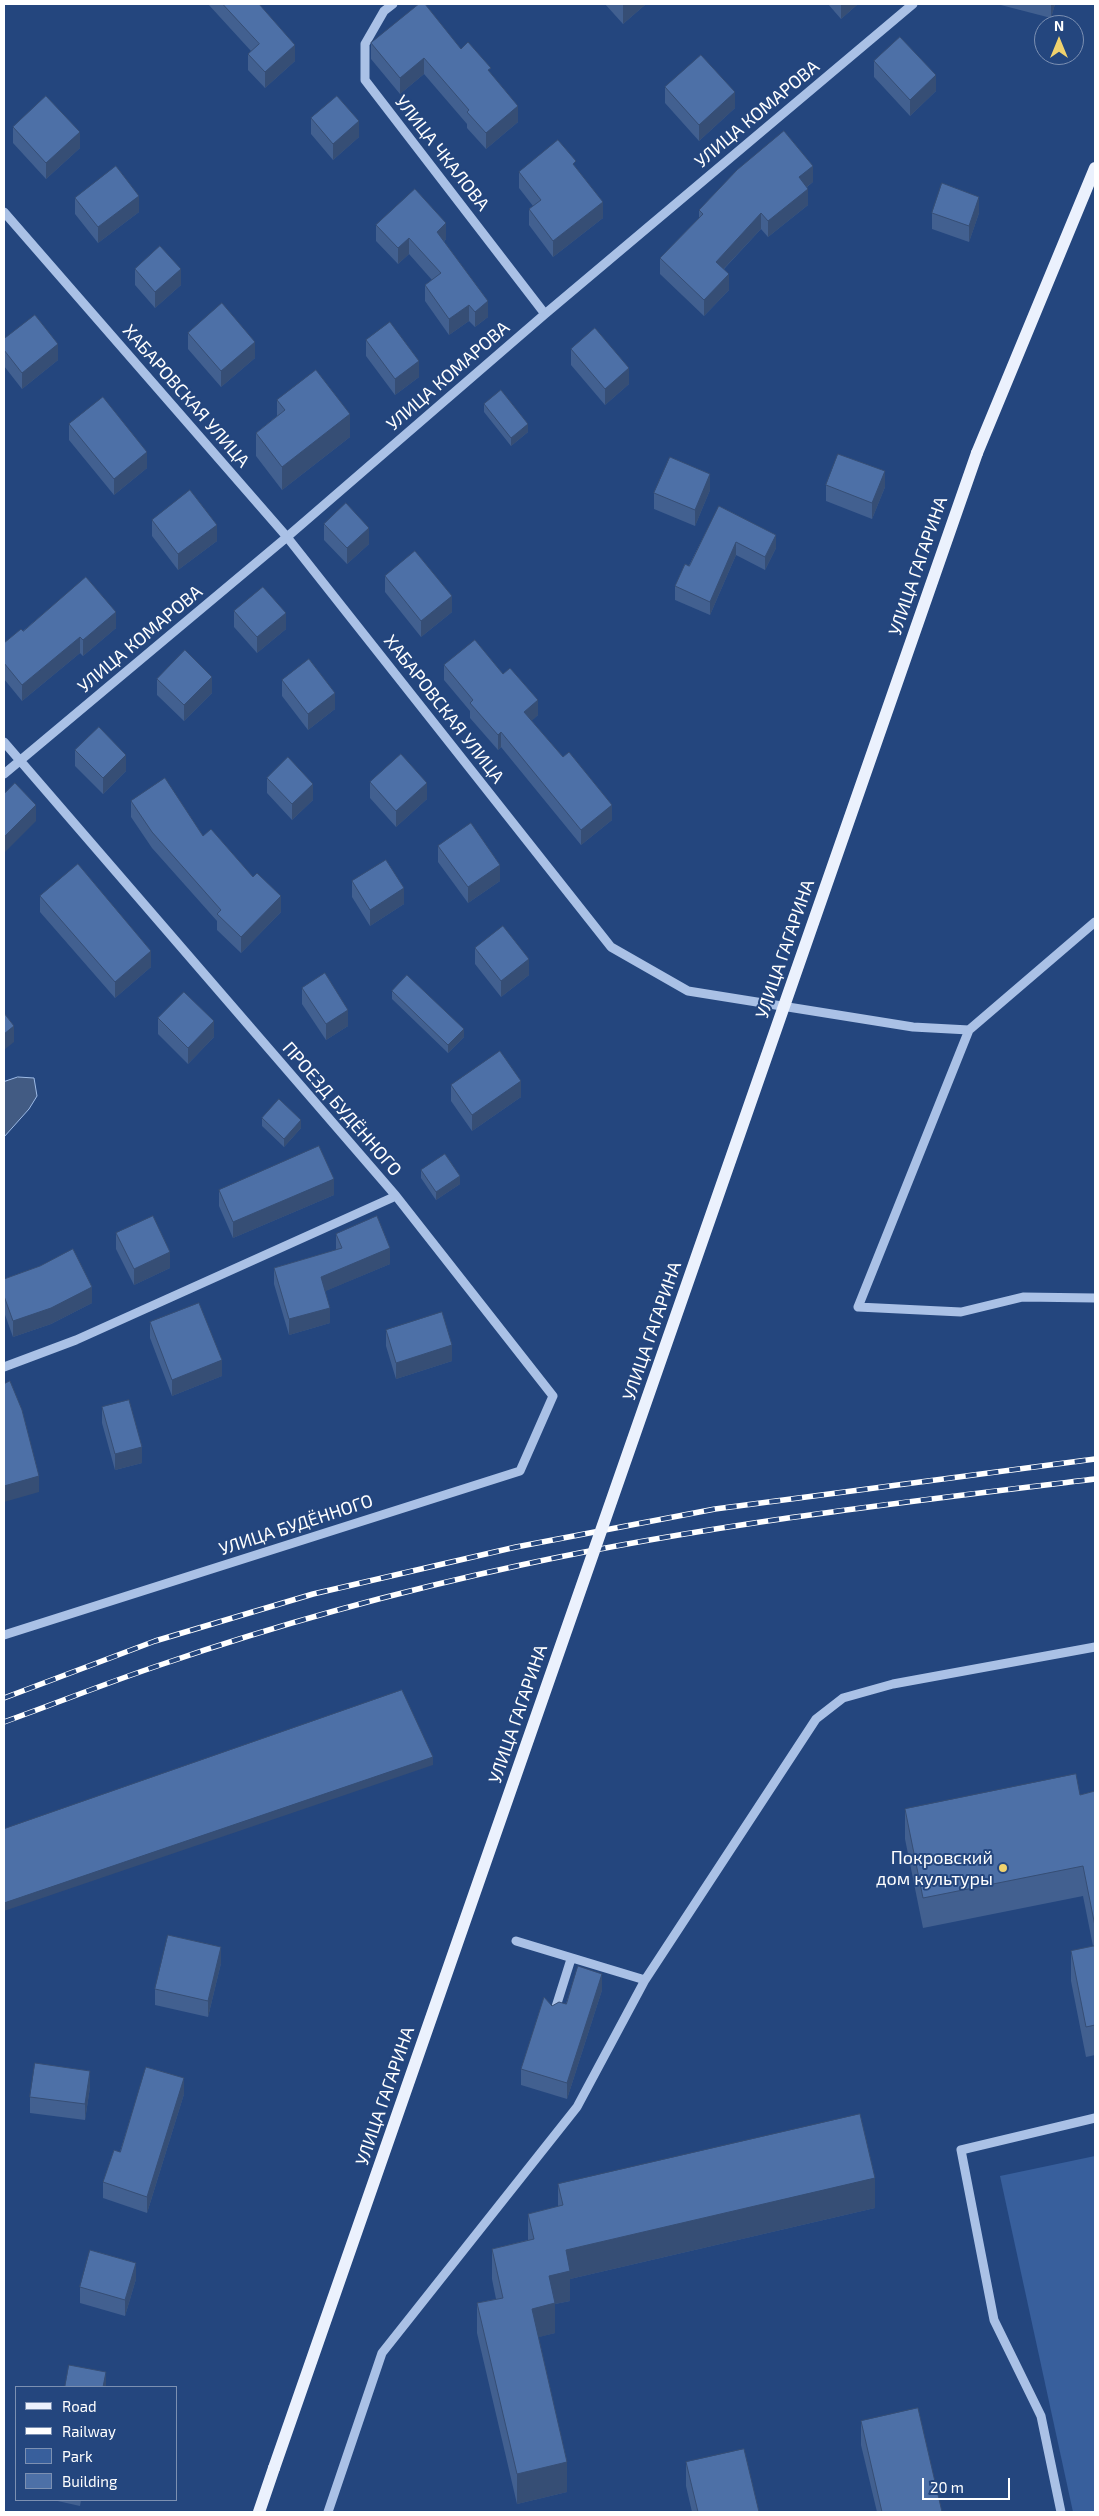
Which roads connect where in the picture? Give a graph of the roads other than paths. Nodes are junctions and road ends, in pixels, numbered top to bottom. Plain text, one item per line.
1 (393, 4) edge
2 (914, 4) edge
3 (1095, 168) edge
4 (4, 212) edge
5 (545, 314) junction
6 (287, 537) junction
7 (4, 742) edge
8 (20, 761) junction
9 (4, 774) edge
10 (1095, 922) edge
11 (969, 1030) junction
12 (396, 1196) junction
13 (1095, 1298) edge
14 (4, 1367) edge
15 (4, 1635) edge
16 (1095, 1647) edge
17 (516, 1941) dead end
18 (571, 1959) junction
19 (645, 1980) junction
20 (553, 2016) edge
21 (1095, 2118) edge
22 (259, 2512) edge
23 (328, 2512) edge
24 (1061, 2512) edge

1 - 5 street, УЛИЦА ЧКАЛОВА
2 - 5 street, УЛИЦА КОМАРОВА
3 - 22 main road, УЛИЦА ГАГАРИНА, bridge
4 - 6 street, ХАБАРОВСКАЯ УЛИЦА
5 - 6 street, УЛИЦА КОМАРОВА
6 - 8 street, УЛИЦА КОМАРОВА
6 - 11 street, ХАБАРОВСКАЯ УЛИЦА
7 - 8 street, ПРОЕЗД БУДЁННОГО
8 - 9 street, УЛИЦА КОМАРОВА
8 - 12 street, ПРОЕЗД БУДЁННОГО
10 - 11 street
11 - 13 street
12 - 14 street, ПРОЕЗД БУДЁННОГО
12 - 15 street, УЛИЦА БУДЁННОГО
16 - 19 street
17 - 18 street
18 - 19 street
18 - 20 street
19 - 23 street
21 - 24 street

